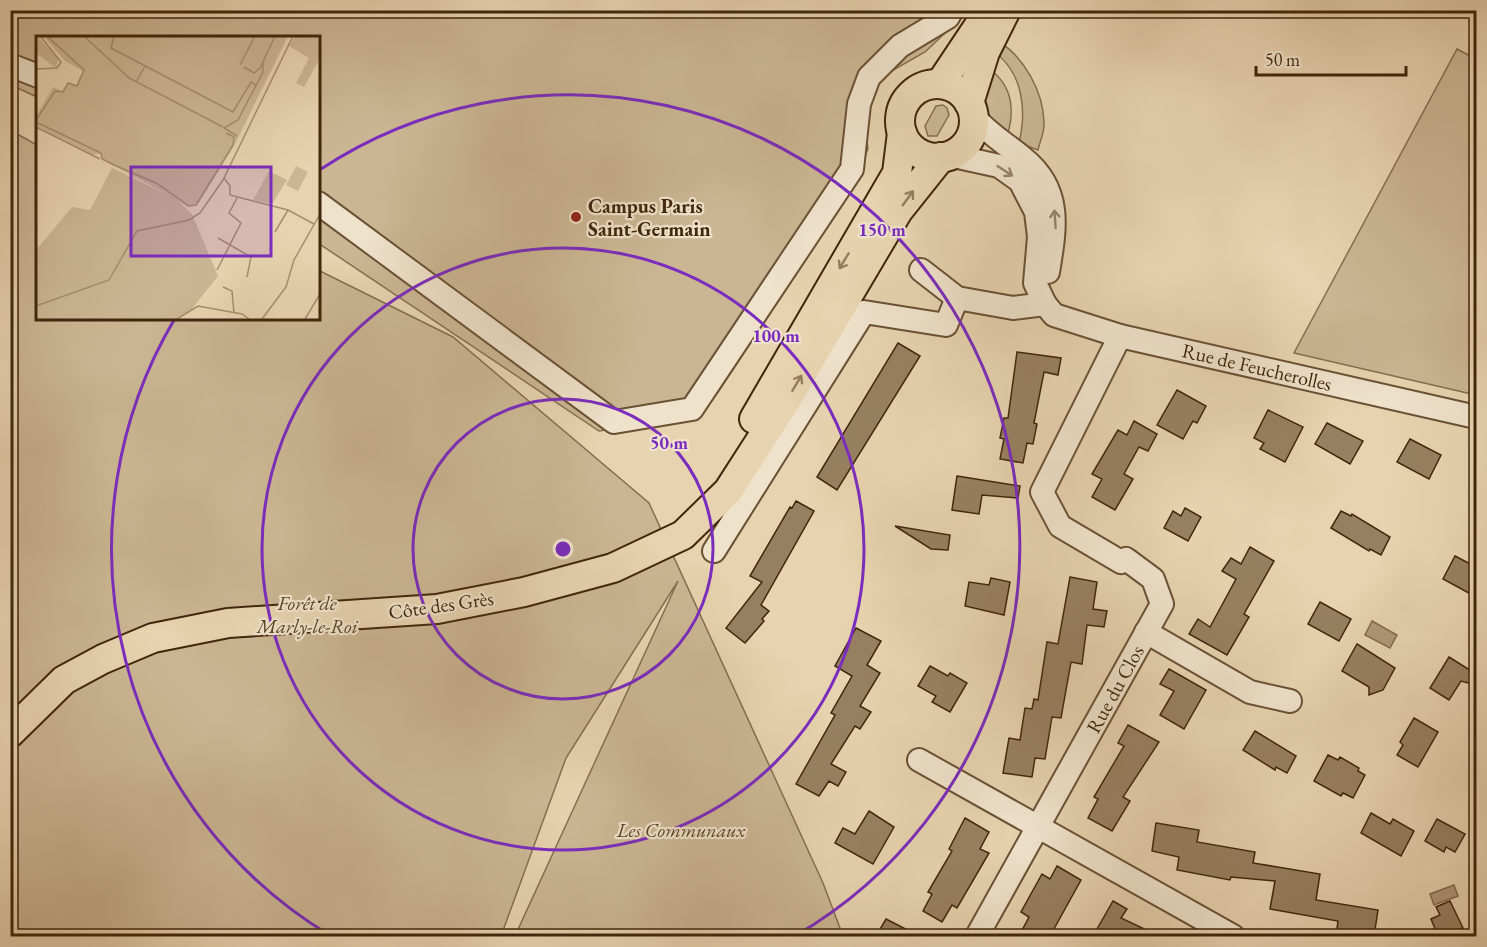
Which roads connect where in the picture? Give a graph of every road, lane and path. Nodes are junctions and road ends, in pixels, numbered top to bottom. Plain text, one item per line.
1 (952, 10) edge
2 (988, 10) edge
3 (1006, 10) edge
4 (10, 65) edge
5 (36, 75) edge
6 (940, 84) junction
7 (972, 110) junction
8 (902, 133) junction
9 (945, 156) junction
10 (320, 204) edge
11 (921, 270) dead end
12 (957, 298) junction
13 (1044, 301) junction
14 (1120, 336) junction
15 (1476, 417) edge
16 (714, 552) dead end
17 (613, 568) junction
18 (1146, 632) junction
19 (1290, 701) dead end
20 (10, 733) edge
21 (919, 760) dead end
22 (1040, 826) junction
23 (977, 936) edge
24 (1233, 936) edge

1 - 10 street
2 - 6 main road
3 - 7 main road
4 - 5 street
6 - 7 main road
6 - 8 main road
7 - 9 main road
13 -> 7 street
8 - 9 main road
8 -> 17 main road, Côte des Grès
9 -> 13 street
17 -> 9 main road, Côte des Grès
11 - 12 street
12 - 13 street
12 - 16 street
13 - 14 street, Rue de Feucherolles
14 - 15 street, Rue de Feucherolles
14 - 18 street, Rue du Clos
17 - 20 main road, Côte des Grès
18 - 19 street
18 - 22 street, Rue du Clos
21 - 22 street
22 - 23 street, Rue du Clos
22 - 24 street

